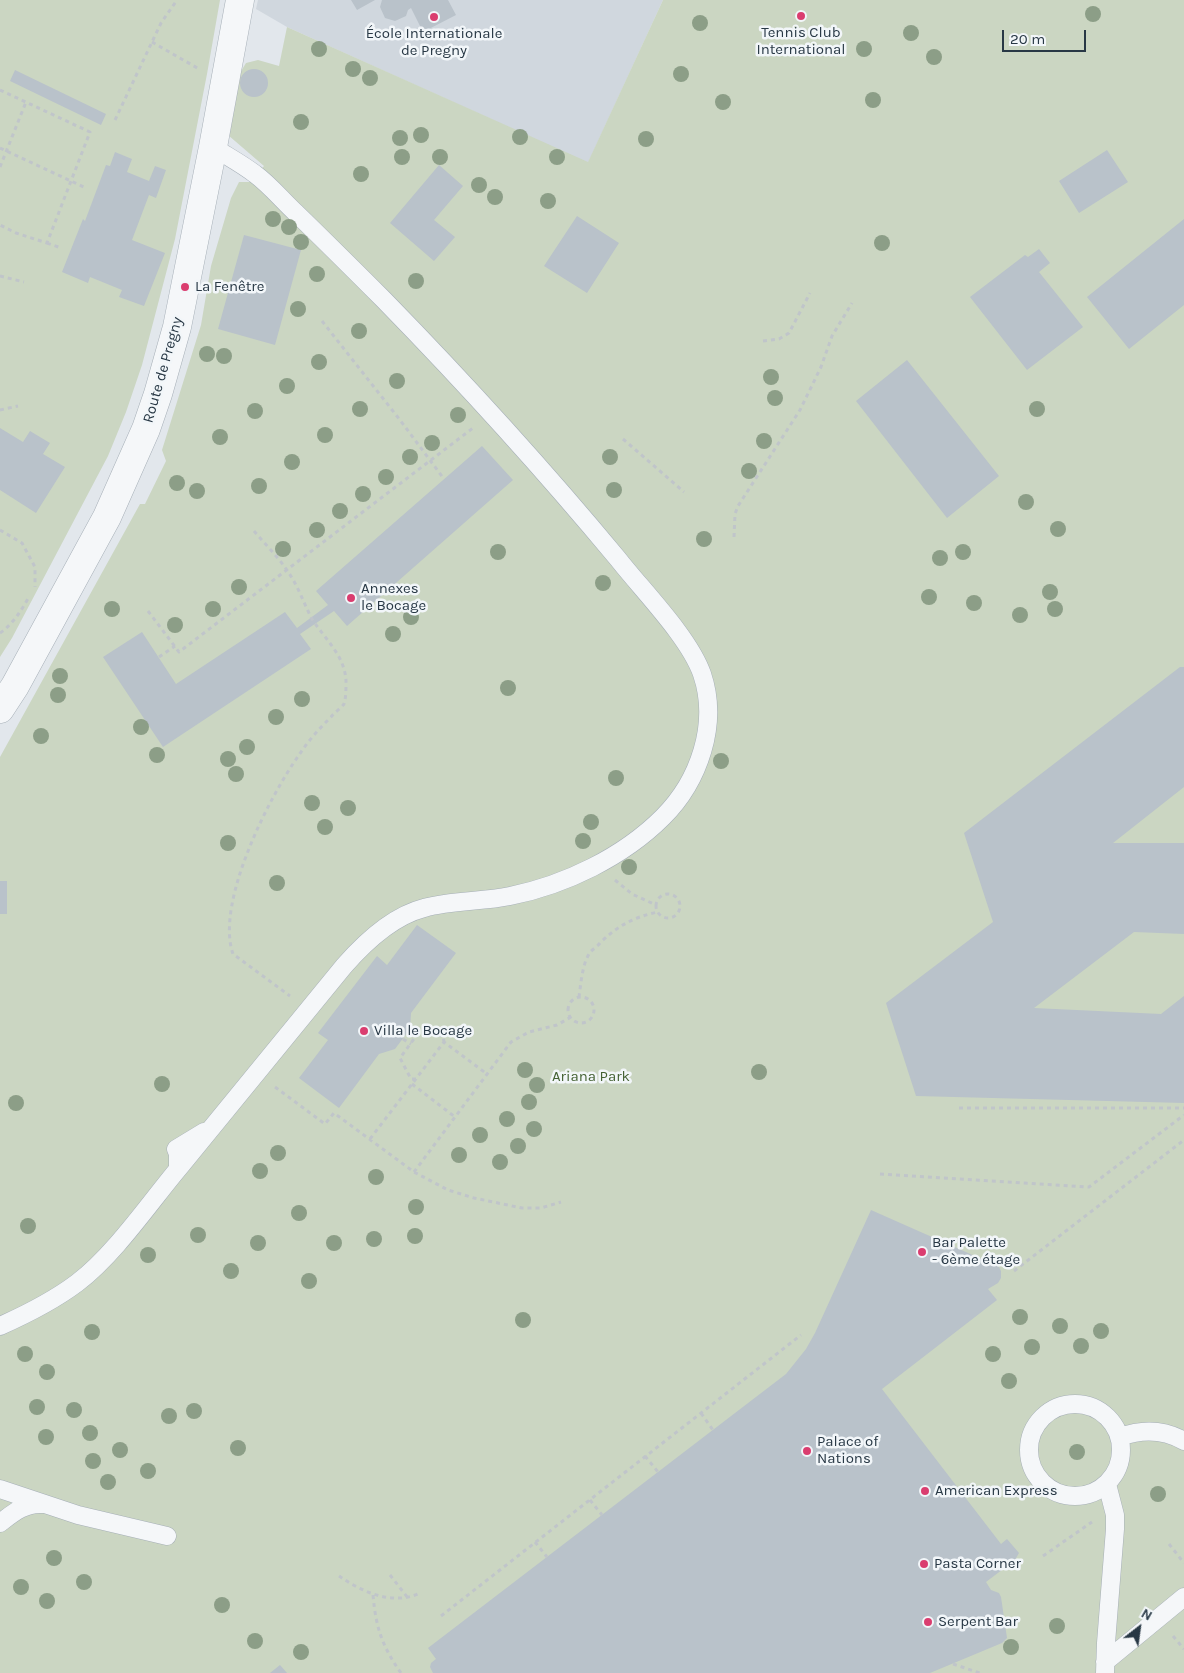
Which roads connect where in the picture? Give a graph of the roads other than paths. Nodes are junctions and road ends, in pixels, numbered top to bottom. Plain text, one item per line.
1 (240, 0) edge
2 (213, 147) junction
3 (0, 709) edge
4 (215, 1124) junction
5 (178, 1169) junction
6 (0, 1326) edge
7 (1120, 1437) junction
8 (1184, 1441) edge
9 (1100, 1488) junction
10 (5, 1491) edge
11 (48, 1505) junction
12 (14, 1512) junction
13 (0, 1523) edge
14 (167, 1536) dead end
15 (1184, 1597) edge
16 (1105, 1667) edge

1 - 2 street, Route de Pregny
2 - 3 street, Route de Pregny
2 - 4 lane
4 - 5 lane
4 - 5 lane
5 - 6 lane
7 - 8 lane
7 - 9 lane
7 - 9 lane
9 - 16 lane
10 - 11 lane
10 - 12 lane
11 - 12 lane
11 - 14 lane
12 - 13 lane
15 - 16 lane

